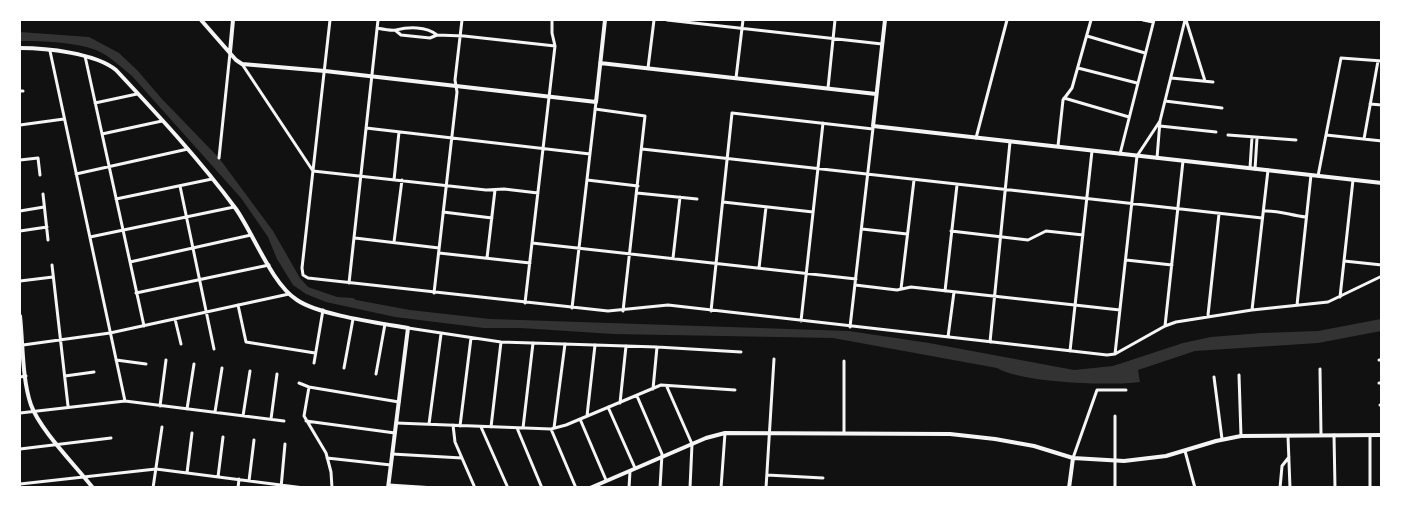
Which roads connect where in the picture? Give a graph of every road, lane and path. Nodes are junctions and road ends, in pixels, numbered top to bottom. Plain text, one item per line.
1 (201, 20) edge
2 (233, 20) edge
3 (330, 20) edge
4 (378, 20) edge
5 (462, 20) edge
6 (552, 20) edge
7 (604, 20) edge
8 (654, 20) edge
9 (667, 20) edge
10 (743, 20) edge
11 (835, 20) edge
12 (885, 20) edge
13 (1007, 20) edge
14 (1091, 20) edge
15 (1143, 20) edge
16 (1185, 20) edge
17 (1154, 21) edge
18 (377, 28) junction
19 (742, 28) junction
20 (395, 30) junction
21 (437, 35) junction
22 (460, 36) junction
23 (1087, 36) junction
24 (231, 38) junction
25 (833, 38) junction
26 (218, 40) junction
27 (882, 44) junction
28 (555, 46) junction
29 (20, 48) edge
30 (50, 51) junction
31 (230, 53) junction
32 (1145, 53) junction
33 (85, 56) junction
34 (1380, 61) edge
35 (600, 63) junction
36 (242, 64) junction
37 (648, 68) junction
38 (1078, 68) junction
39 (325, 71) junction
40 (372, 76) junction
41 (736, 78) junction
42 (1171, 78) junction
43 (1205, 81) junction
44 (1213, 82) dead end
45 (1138, 84) junction
46 (456, 86) junction
47 (828, 88) junction
48 (137, 94) junction
49 (877, 94) junction
50 (549, 97) junction
51 (1064, 98) junction
52 (1165, 101) junction
53 (596, 102) junction
54 (95, 103) junction
55 (1370, 104) junction
56 (1382, 105) edge
57 (1222, 108) dead end
58 (595, 109) junction
59 (1129, 117) junction
60 (64, 119) junction
61 (162, 121) junction
62 (1160, 121) junction
63 (824, 123) junction
64 (20, 125) edge
65 (1160, 126) junction
66 (873, 127) junction
67 (366, 128) junction
68 (399, 132) junction
69 (1216, 132) dead end
70 (102, 134) junction
71 (1228, 135) dead end
72 (1326, 135) junction
73 (1255, 137) junction
74 (452, 138) junction
75 (976, 138) junction
76 (1364, 139) junction
77 (1296, 140) dead end
78 (1382, 141) edge
79 (1011, 142) junction
80 (1058, 147) junction
81 (188, 149) junction
82 (543, 149) junction
83 (642, 149) junction
84 (1092, 151) junction
85 (590, 154) junction
86 (1120, 154) junction
87 (1137, 156) junction
88 (219, 158) dead end
89 (1156, 158) junction
90 (727, 159) junction
91 (20, 160) edge
92 (1183, 161) junction
93 (109, 167) junction
94 (818, 169) junction
95 (1252, 169) junction
96 (1268, 170) junction
97 (313, 171) junction
98 (76, 174) junction
99 (867, 174) junction
100 (40, 175) dead end
101 (1311, 175) junction
102 (360, 176) junction
103 (1318, 176) junction
104 (212, 179) junction
105 (394, 180) junction
106 (402, 180) junction
107 (587, 180) junction
108 (914, 180) junction
109 (1353, 180) junction
110 (1382, 183) edge
111 (957, 184) junction
112 (446, 185) junction
113 (180, 186) junction
114 (638, 186) junction
115 (495, 190) junction
116 (1005, 190) junction
117 (538, 193) junction
118 (637, 193) junction
119 (43, 194) dead end
120 (680, 197) junction
121 (116, 199) junction
122 (697, 199) dead end
123 (1087, 199) junction
124 (723, 202) junction
125 (1132, 204) junction
126 (44, 207) junction
127 (234, 207) junction
128 (766, 207) junction
129 (1178, 209) junction
130 (20, 211) edge
131 (1264, 211) junction
132 (443, 212) junction
133 (813, 212) junction
134 (1219, 214) junction
135 (186, 217) junction
136 (1306, 217) junction
137 (492, 218) junction
138 (1262, 218) junction
139 (46, 227) junction
140 (861, 229) junction
141 (123, 230) junction
142 (20, 231) edge
143 (951, 231) junction
144 (908, 234) junction
145 (252, 235) junction
146 (1083, 235) junction
147 (90, 237) junction
148 (354, 238) junction
149 (1002, 238) junction
150 (48, 240) dead end
151 (394, 242) junction
152 (532, 243) junction
153 (193, 248) junction
154 (439, 248) junction
155 (579, 248) junction
156 (439, 253) junction
157 (630, 254) junction
158 (488, 258) junction
159 (673, 258) junction
160 (1126, 260) junction
161 (1344, 261) junction
162 (130, 262) junction
163 (530, 262) junction
164 (716, 263) junction
165 (269, 264) junction
166 (52, 265) dead end
167 (1172, 265) junction
168 (1382, 265) edge
169 (759, 268) junction
170 (806, 273) junction
171 (1382, 276) edge
172 (53, 277) junction
173 (200, 279) junction
174 (856, 279) junction
175 (20, 281) edge
176 (349, 283) junction
177 (855, 285) junction
178 (901, 289) junction
179 (945, 291) junction
180 (954, 292) junction
181 (136, 293) junction
182 (434, 293) junction
183 (289, 294) junction
184 (995, 296) junction
185 (1340, 297) junction
186 (525, 303) junction
187 (238, 305) junction
188 (1075, 305) junction
189 (1297, 305) junction
190 (572, 308) junction
191 (323, 310) junction
192 (1120, 310) junction
193 (1252, 310) junction
194 (623, 311) junction
195 (711, 311) junction
196 (207, 312) junction
197 (1208, 315) junction
198 (20, 316) edge
199 (353, 317) junction
200 (176, 319) junction
201 (801, 321) junction
202 (385, 324) junction
203 (144, 326) junction
204 (1165, 326) junction
205 (850, 327) junction
206 (408, 328) junction
207 (110, 333) junction
208 (441, 333) junction
209 (948, 337) junction
210 (471, 338) junction
211 (61, 340) junction
212 (501, 342) junction
213 (990, 342) junction
214 (533, 343) junction
215 (181, 344) dead end
216 (565, 344) junction
217 (23, 345) junction
218 (595, 345) junction
219 (626, 346) junction
220 (657, 347) junction
221 (214, 349) dead end
222 (1070, 351) junction
223 (741, 352) dead end
224 (315, 353) junction
225 (1115, 354) junction
226 (774, 359) dead end
227 (116, 360) junction
228 (166, 360) dead end
229 (844, 361) dead end
230 (314, 363) dead end
231 (146, 364) dead end
232 (194, 364) dead end
233 (222, 368) dead end
234 (344, 368) dead end
235 (1320, 369) dead end
236 (249, 371) dead end
237 (94, 372) dead end
238 (277, 374) dead end
239 (376, 374) dead end
240 (1239, 375) dead end
241 (26, 376) junction
242 (65, 376) junction
243 (20, 377) edge
244 (1214, 377) dead end
245 (299, 383) dead end
246 (666, 386) junction
247 (309, 387) junction
248 (653, 389) junction
249 (735, 390) dead end
250 (1126, 390) dead end
251 (637, 396) junction
252 (125, 401) junction
253 (399, 402) junction
254 (620, 403) junction
255 (160, 406) junction
256 (69, 407) junction
257 (608, 407) junction
258 (187, 409) junction
259 (33, 411) junction
260 (215, 412) junction
261 (20, 413) edge
262 (243, 416) junction
263 (587, 416) junction
264 (1114, 416) dead end
265 (271, 419) junction
266 (580, 419) junction
267 (284, 421) dead end
268 (306, 421) junction
269 (396, 423) junction
270 (429, 424) junction
271 (453, 425) junction
272 (460, 426) junction
273 (162, 427) dead end
274 (481, 427) junction
275 (491, 427) junction
276 (517, 428) junction
277 (523, 428) junction
278 (552, 429) junction
279 (192, 433) dead end
280 (395, 433) junction
281 (725, 433) junction
282 (770, 433) junction
283 (844, 433) junction
284 (1321, 435) junction
285 (1334, 435) junction
286 (1370, 435) junction
287 (1382, 435) edge
288 (223, 436) dead end
289 (1241, 436) junction
290 (1288, 436) junction
291 (111, 438) dead end
292 (1222, 439) junction
293 (254, 440) dead end
294 (58, 444) junction
295 (285, 444) dead end
296 (692, 444) junction
297 (20, 449) edge
298 (1185, 451) junction
299 (392, 454) junction
300 (662, 457) junction
301 (1289, 457) junction
302 (327, 458) junction
303 (462, 458) junction
304 (1073, 458) junction
305 (1115, 461) junction
306 (391, 465) junction
307 (156, 469) junction
308 (632, 469) junction
309 (187, 473) junction
310 (767, 475) junction
311 (84, 476) junction
312 (218, 477) junction
313 (823, 478) dead end
314 (239, 479) junction
315 (606, 480) junction
316 (249, 481) junction
317 (20, 484) edge
318 (281, 486) edge
319 (388, 486) edge
320 (598, 486) edge
321 (93, 488) edge
322 (153, 488) edge
323 (238, 488) edge
324 (304, 488) edge
325 (332, 488) edge
326 (435, 488) edge
327 (475, 488) edge
328 (508, 488) edge
329 (542, 488) edge
330 (576, 488) edge
331 (590, 488) edge
332 (629, 488) edge
333 (660, 488) edge
334 (690, 488) edge
335 (721, 488) edge
336 (766, 488) edge
337 (1069, 488) edge
338 (1115, 488) edge
339 (1195, 488) edge
340 (1280, 488) edge
341 (1290, 488) edge
342 (1335, 488) edge
343 (1370, 488) edge

1 - 26 street
2 - 24 street
3 - 39 street
4 - 18 street
5 - 22 street
6 - 28 street
7 - 35 street
8 - 37 street
9 - 19 street
10 - 19 street
11 - 25 street
12 - 27 street
13 - 75 street
14 - 23 street
15 - 17 street
16 - 42 street
16 - 43 street
17 - 32 street
18 - 20 street
18 - 40 street
19 - 25 street
19 - 41 street
20 - 21 street
20 - 21 street
21 - 22 street
22 - 28 street
22 - 46 street
23 - 32 street
23 - 38 street
24 - 26 street
24 - 31 street
25 - 27 street
25 - 47 street
26 - 31 street
27 - 49 street
28 - 50 street
29 - 30 street
30 - 33 street
30 - 60 street
31 - 36 street
31 - 88 street
32 - 45 street
33 - 48 street
33 - 54 street
34 - 55 street
34 - 72 street
35 - 37 street
35 - 53 street
36 - 39 street
36 - 97 street
37 - 41 street
38 - 45 street
38 - 51 street
39 - 40 street
39 - 97 street
40 - 46 street
40 - 67 street
41 - 47 street
42 - 43 street
42 - 52 street
43 - 44 street
45 - 59 street
46 - 50 street
46 - 74 street
47 - 49 street
48 - 54 street
48 - 61 street
49 - 66 street
50 - 53 street
50 - 82 street
51 - 59 street
51 - 80 street
52 - 57 street
52 - 62 street
53 - 58 street
54 - 70 street
55 - 56 street
55 - 76 street
58 - 83 street
58 - 85 street
59 - 86 street
60 - 64 street
60 - 98 street
61 - 70 street
61 - 81 street
62 - 65 street
62 - 87 street
63 - 66 street
63 - 90 street
63 - 94 street
65 - 69 street
65 - 89 street
66 - 75 street
66 - 99 street
67 - 68 street
67 - 102 street
68 - 74 street
68 - 105 street
70 - 93 street
71 - 73 street
72 - 76 street
72 - 103 street
73 - 77 street
73 - 95 street
74 - 82 street
74 - 112 street
75 - 79 street
76 - 78 street
79 - 80 street
79 - 116 street
80 - 84 street
81 - 93 street
81 - 104 street
82 - 85 street
82 - 117 street
83 - 90 street
83 - 114 street
84 - 86 street
84 - 123 street
85 - 107 street
86 - 87 street
87 - 89 street
87 - 125 street
89 - 92 street
90 - 94 street
90 - 124 street
91 - 100 street
92 - 95 street
92 - 129 street
93 - 98 street
93 - 121 street
94 - 99 street
94 - 133 street
95 - 96 street
96 - 101 street
96 - 131 street
97 - 102 street
97 - 176 street
98 - 147 street
99 - 108 street
99 - 140 street
101 - 103 street
101 - 136 street
102 - 105 street
102 - 148 street
103 - 109 street
104 - 113 street
104 - 127 street
105 - 106 street
106 - 112 street
106 - 151 street
107 - 114 street
107 - 155 street
108 - 111 street
108 - 144 street
109 - 110 street
109 - 161 street
111 - 116 street
111 - 143 street
112 - 115 street
112 - 132 street
113 - 121 street
113 - 135 street
114 - 118 street
115 - 117 street
115 - 137 street
116 - 123 street
116 - 149 street
117 - 152 street
118 - 120 street
118 - 157 street
119 - 126 street
120 - 122 street
120 - 159 street
121 - 141 street
123 - 125 street
123 - 146 street
124 - 128 street
124 - 164 street
125 - 129 street
125 - 160 street
126 - 130 street
126 - 139 street
127 - 135 street
127 - 145 street
128 - 133 street
128 - 169 street
129 - 134 street
129 - 167 street
131 - 136 street
131 - 138 street
132 - 137 street
132 - 154 street
133 - 170 street
134 - 138 street
134 - 197 street
135 - 141 street
135 - 153 street
136 - 189 street
137 - 158 street
138 - 193 street
139 - 142 street
139 - 150 street
140 - 144 street
140 - 174 street
141 - 147 street
141 - 162 street
143 - 149 street
143 - 179 street
144 - 178 street
145 - 153 street
145 - 165 street
146 - 149 street
146 - 188 street
147 - 207 street
148 - 151 street
148 - 176 street
149 - 184 street
151 - 154 street
152 - 155 street
152 - 163 street
153 - 162 street
153 - 173 street
154 - 156 street
155 - 157 street
155 - 190 street
156 - 158 street
156 - 182 street
157 - 159 street
157 - 194 street
158 - 163 street
159 - 164 street
160 - 167 street
160 - 192 street
161 - 168 street
161 - 185 street
162 - 181 street
163 - 186 street
164 - 169 street
164 - 195 street
165 - 173 street
165 - 183 street
166 - 172 street
167 - 204 street
169 - 170 street
170 - 174 street
170 - 201 street
171 - 185 street
172 - 175 street
172 - 211 street
173 - 181 street
173 - 196 street
174 - 177 street
176 - 182 street
177 - 178 street
177 - 205 street
178 - 179 street
179 - 180 street
180 - 184 street
180 - 209 street
181 - 203 street
182 - 186 street
183 - 187 street
183 - 191 street
184 - 188 street
184 - 213 street
185 - 189 street
186 - 190 street
187 - 196 street
187 - 224 street
188 - 192 street
188 - 222 street
189 - 193 street
190 - 194 street
191 - 199 street
191 - 224 street
192 - 225 street
193 - 197 street
194 - 195 street
195 - 201 street
196 - 200 street
196 - 221 street
197 - 204 street
198 - 217 street
199 - 202 street
199 - 234 street
200 - 203 street
200 - 215 street
201 - 205 street
202 - 206 street
202 - 239 street
203 - 207 street
204 - 225 street
205 - 209 street
206 - 208 street
206 - 253 street
207 - 211 street
207 - 227 street
208 - 210 street
208 - 270 street
209 - 213 street
210 - 212 street
210 - 272 street
211 - 217 street
211 - 242 street
212 - 214 street
212 - 275 street
213 - 222 street
214 - 216 street
214 - 277 street
216 - 218 street
216 - 278 street
217 - 241 street
218 - 219 street
218 - 263 street
219 - 220 street
219 - 254 street
220 - 223 street
220 - 248 street
222 - 225 street
224 - 230 street
226 - 282 street
227 - 231 street
227 - 252 street
228 - 255 street
229 - 283 street
232 - 258 street
233 - 260 street
235 - 284 street
236 - 262 street
237 - 242 street
238 - 265 street
240 - 289 street
241 - 243 street
241 - 259 street
242 - 256 street
244 - 292 street
245 - 247 street
246 - 248 street
246 - 249 street
246 - 296 street
247 - 253 street
247 - 268 street
248 - 251 street
250 - 304 street
251 - 254 street
251 - 300 street
252 - 255 street
252 - 256 street
253 - 269 street
254 - 257 street
255 - 258 street
256 - 259 street
257 - 263 street
257 - 308 street
258 - 260 street
259 - 261 street
259 - 294 street
260 - 262 street
262 - 265 street
263 - 266 street
264 - 305 street
265 - 267 street
266 - 278 street
266 - 315 street
268 - 280 street
268 - 302 street
269 - 270 street
269 - 280 street
270 - 271 street
271 - 272 street
271 - 303 street
272 - 274 street
273 - 307 street
274 - 275 street
274 - 328 street
275 - 276 street
276 - 277 street
276 - 329 street
277 - 278 street
278 - 330 street
279 - 309 street
280 - 299 street
281 - 282 street
281 - 296 street
281 - 335 street
282 - 283 street
282 - 310 street
283 - 304 street
284 - 285 street
284 - 290 street
285 - 286 street
285 - 342 street
286 - 287 street
286 - 343 street
288 - 312 street
289 - 290 street
289 - 292 street
290 - 301 street
291 - 294 street
292 - 298 street
293 - 316 street
294 - 297 street
294 - 311 street
295 - 318 street
296 - 300 street
296 - 334 street
298 - 305 street
298 - 339 street
299 - 303 street
299 - 306 street
300 - 308 street
300 - 333 street
301 - 340 street
301 - 341 street
302 - 306 street
302 - 325 street
303 - 327 street
304 - 305 street
304 - 337 street
305 - 338 street
306 - 319 street
307 - 309 street
307 - 311 street
307 - 322 street
308 - 315 street
308 - 332 street
309 - 312 street
310 - 313 street
310 - 336 street
311 - 317 street
311 - 321 street
312 - 314 street
314 - 316 street
314 - 323 street
315 - 320 street
316 - 318 street
318 - 324 street
319 - 326 street
320 - 331 street

